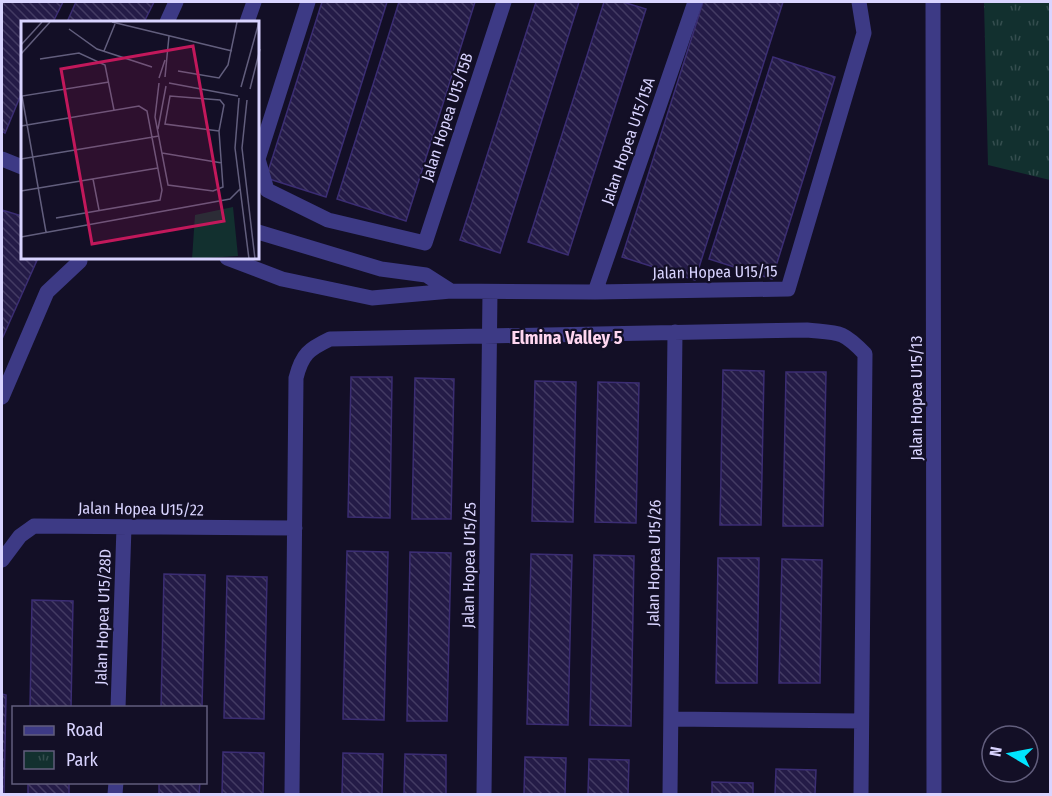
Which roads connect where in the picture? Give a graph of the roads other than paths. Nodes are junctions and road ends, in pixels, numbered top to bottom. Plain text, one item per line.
1 (176, 2) edge
2 (254, 2) edge
3 (308, 2) edge
4 (504, 2) edge
5 (695, 2) edge
6 (859, 2) edge
7 (933, 2) edge
8 (167, 21) edge
9 (247, 21) edge
10 (260, 153) edge
11 (2, 159) edge
12 (260, 166) edge
13 (21, 167) edge
14 (260, 233) edge
15 (232, 260) edge
16 (80, 261) dead end
17 (452, 291) junction
18 (490, 292) junction
19 (595, 292) junction
20 (675, 332) junction
21 (489, 336) junction
22 (2, 397) edge
23 (124, 527) junction
24 (295, 528) junction
25 (2, 560) edge
26 (118, 706) edge
27 (671, 719) junction
28 (861, 721) junction
29 (292, 795) edge
30 (484, 795) edge
31 (670, 795) edge
32 (861, 795) edge
33 (934, 795) edge

1 - 8 street
2 - 9 street
3 - 10 street
4 - 12 street, Jalan Hopea U15/15B
5 - 19 street, Jalan Hopea U15/15A
6 - 19 street, Jalan Hopea U15/15
7 - 33 street, Jalan Hopea U15/13
11 - 13 street
14 - 17 street
15 - 17 street, Jalan Hopea U15/15
16 - 22 street
17 - 18 street, Jalan Hopea U15/15
18 - 19 street, Jalan Hopea U15/15
18 - 21 street, Jalan Hopea U15/25
20 - 21 street
20 - 27 street, Jalan Hopea U15/26
20 - 28 street
21 - 24 street
21 - 30 street, Jalan Hopea U15/25
23 - 24 street, Jalan Hopea U15/22
23 - 25 street, Jalan Hopea U15/22
23 - 26 street, Jalan Hopea U15/28D
24 - 29 street
27 - 28 street
27 - 31 street, Jalan Hopea U15/26
28 - 32 street

